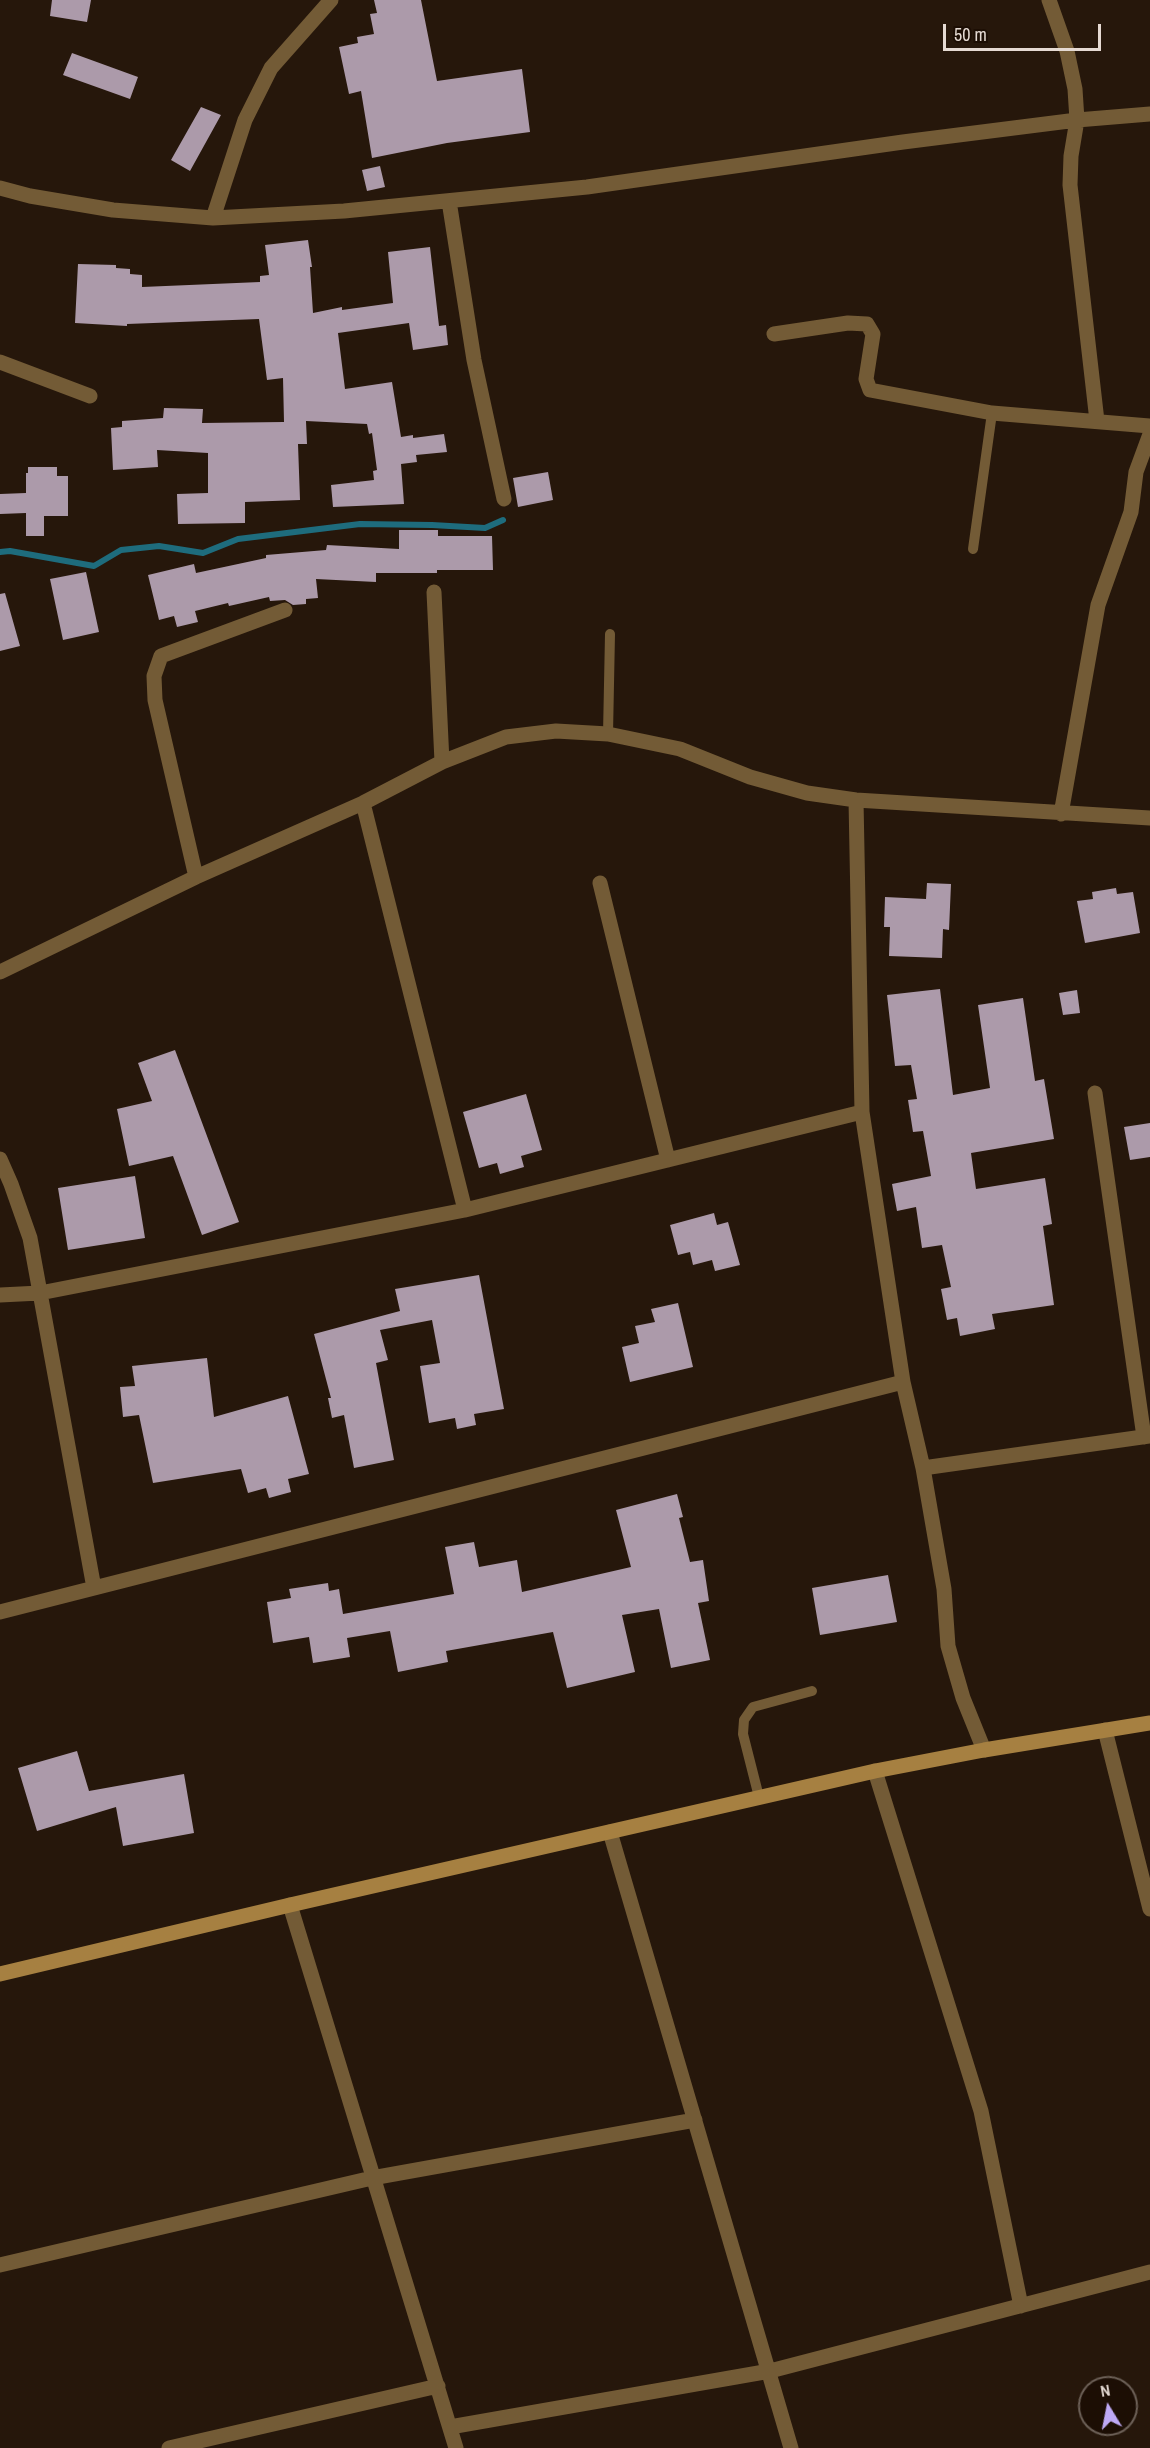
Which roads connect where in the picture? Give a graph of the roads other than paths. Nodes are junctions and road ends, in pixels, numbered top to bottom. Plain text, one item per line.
1 (332, 0) edge
2 (1049, 0) edge
3 (1150, 114) edge
4 (1077, 120) junction
5 (0, 188) edge
6 (449, 201) junction
7 (213, 218) junction
8 (774, 334) dead end
9 (0, 362) edge
10 (90, 396) dead end
11 (992, 413) junction
12 (1097, 421) junction
13 (1150, 426) edge
14 (1150, 434) edge
15 (504, 499) dead end
16 (972, 549) dead end
17 (434, 592) dead end
18 (285, 610) dead end
19 (610, 634) dead end
20 (608, 734) junction
21 (442, 762) junction
22 (856, 800) junction
23 (363, 803) junction
24 (1060, 814) junction
25 (1150, 818) edge
26 (196, 877) junction
27 (600, 883) dead end
28 (0, 972) edge
29 (1095, 1093) dead end
30 (862, 1112) junction
31 (0, 1159) edge
32 (668, 1160) junction
33 (465, 1210) junction
34 (40, 1293) junction
35 (0, 1295) edge
36 (903, 1382) junction
37 (1147, 1436) edge
38 (923, 1468) junction
39 (94, 1588) junction
40 (0, 1612) edge
41 (812, 1691) dead end
42 (1150, 1724) edge
43 (1105, 1730) junction
44 (984, 1750) junction
45 (875, 1771) junction
46 (759, 1797) junction
47 (610, 1832) junction
48 (290, 1905) junction
49 (1150, 1909) edge
50 (0, 1974) edge
51 (695, 2120) junction
52 (372, 2178) junction
53 (0, 2265) edge
54 (1150, 2272) edge
55 (1022, 2306) junction
56 (770, 2371) junction
57 (438, 2386) junction
58 (450, 2427) junction
59 (169, 2448) edge
60 (456, 2448) edge
61 (791, 2448) edge

1 - 7 street
2 - 4 street
3 - 4 street
4 - 6 street
4 - 12 street
5 - 7 street
6 - 7 street
6 - 15 street
8 - 11 street
9 - 10 street
11 - 12 street
11 - 16 lane
12 - 13 street
14 - 24 street
17 - 21 street
18 - 26 street
19 - 20 lane
20 - 21 street
20 - 22 street
21 - 23 street
22 - 24 street
22 - 30 street
23 - 26 street
23 - 33 street
24 - 25 street
26 - 28 street
27 - 32 street
29 - 37 street
30 - 32 street
30 - 36 street
31 - 34 street
32 - 33 street
33 - 34 street
34 - 35 street
34 - 39 street
36 - 38 street
36 - 39 street
37 - 38 street
38 - 44 street
39 - 40 street
41 - 46 lane
42 - 43 street
43 - 44 street
43 - 49 street
44 - 45 street
45 - 46 street
45 - 55 street
46 - 47 street
47 - 48 street
47 - 51 street
48 - 50 street
48 - 52 street
51 - 52 street
51 - 56 street
52 - 53 street
52 - 57 street
54 - 55 street
55 - 56 street
56 - 58 street
56 - 61 street
57 - 58 street
57 - 59 street
58 - 60 street

